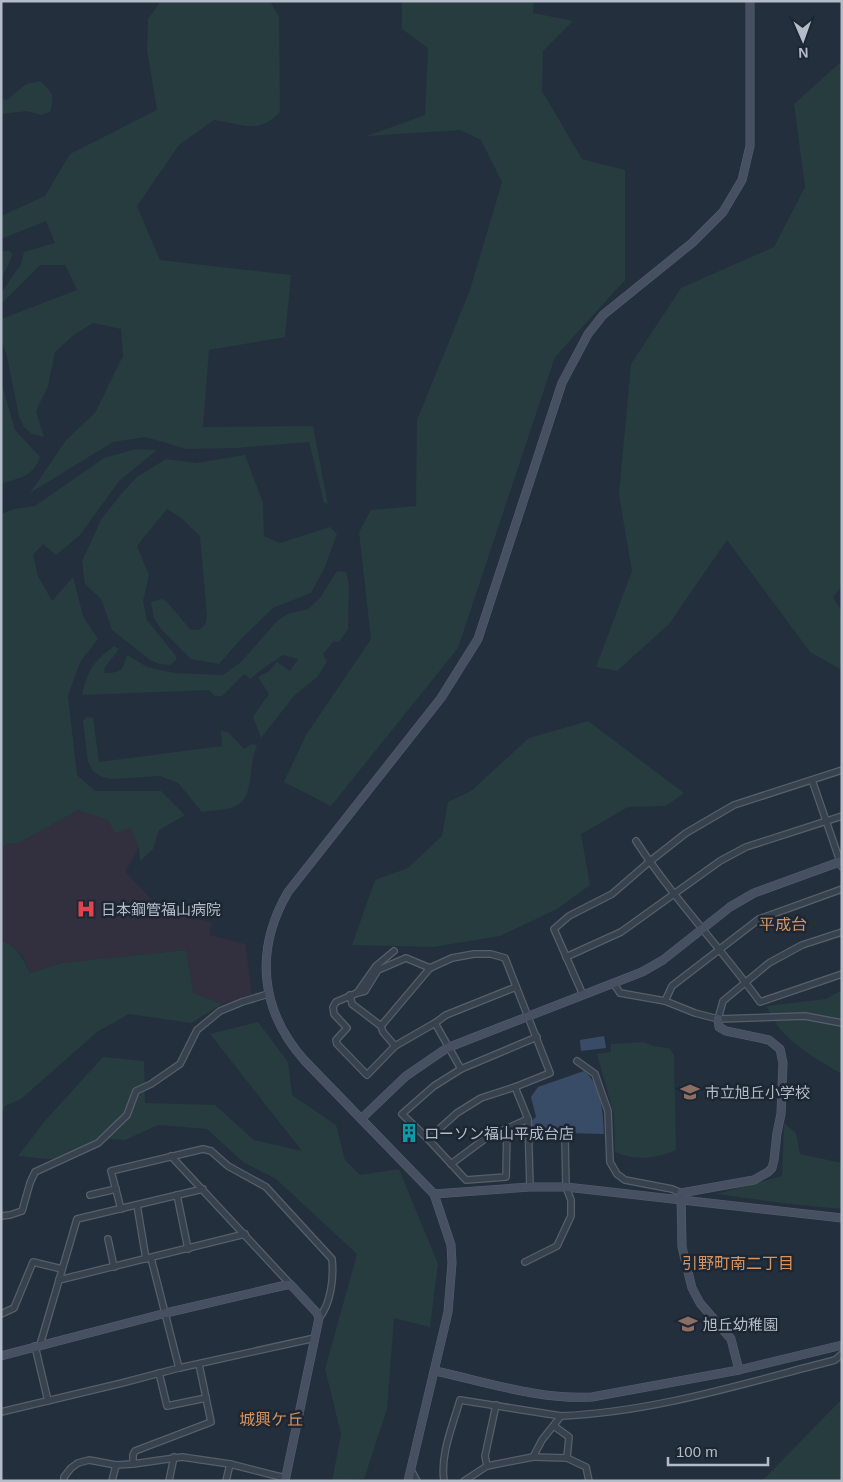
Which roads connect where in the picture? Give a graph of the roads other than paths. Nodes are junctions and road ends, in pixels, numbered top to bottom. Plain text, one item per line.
1 (750, 1) edge
2 (842, 770) edge
3 (812, 780) junction
4 (842, 816) edge
5 (826, 821) junction
6 (636, 841) dead end
7 (649, 862) junction
8 (841, 863) edge
9 (842, 888) edge
10 (674, 895) junction
11 (704, 929) junction
12 (842, 932) edge
13 (720, 950) junction
14 (394, 952) dead end
15 (566, 957) junction
16 (430, 968) junction
17 (842, 974) edge
18 (746, 983) junction
19 (614, 984) junction
20 (516, 987) junction
21 (357, 992) junction
22 (268, 994) junction
23 (350, 995) junction
24 (584, 995) junction
25 (665, 1001) junction
26 (528, 1016) junction
27 (718, 1019) junction
28 (435, 1023) junction
29 (842, 1023) edge
30 (381, 1026) junction
31 (536, 1037) junction
32 (395, 1046) junction
33 (448, 1048) junction
34 (577, 1061) dead end
35 (461, 1069) junction
36 (515, 1087) junction
37 (361, 1119) junction
38 (528, 1119) junction
39 (507, 1129) junction
40 (565, 1138) dead end
41 (428, 1139) junction
42 (171, 1156) junction
43 (451, 1164) junction
44 (530, 1187) junction
45 (566, 1187) junction
46 (116, 1189) junction
47 (203, 1189) junction
48 (434, 1194) junction
49 (90, 1195) dead end
50 (177, 1195) junction
51 (681, 1196) junction
52 (137, 1205) junction
53 (121, 1209) junction
54 (1, 1216) edge
55 (842, 1218) edge
56 (245, 1234) junction
57 (108, 1240) dead end
58 (188, 1249) junction
59 (149, 1259) junction
60 (525, 1262) dead end
61 (114, 1267) junction
62 (62, 1269) junction
63 (59, 1280) junction
64 (291, 1285) junction
65 (166, 1313) junction
66 (1, 1314) edge
67 (319, 1318) junction
68 (315, 1338) junction
69 (842, 1345) edge
70 (38, 1346) junction
71 (2, 1354) edge
72 (842, 1354) edge
73 (199, 1364) junction
74 (179, 1368) junction
75 (739, 1370) junction
76 (435, 1371) junction
77 (159, 1373) junction
78 (206, 1398) junction
79 (48, 1401) junction
80 (496, 1405) junction
81 (1, 1412) edge
82 (562, 1416) junction
83 (554, 1426) junction
84 (174, 1457) junction
85 (533, 1457) junction
86 (567, 1458) junction
87 (133, 1464) junction
88 (230, 1464) junction
89 (116, 1465) junction
90 (487, 1466) junction
91 (411, 1470) junction
92 (285, 1479) edge
93 (64, 1481) edge
94 (112, 1481) edge
95 (169, 1481) edge
96 (226, 1481) edge
97 (408, 1481) edge
98 (417, 1481) edge
99 (444, 1481) edge
100 (464, 1481) edge
101 (589, 1481) edge

1 - 22 street
2 - 3 street
3 - 5 street
3 - 7 street
4 - 5 street
5 - 8 street
5 - 10 street
6 - 7 street
7 - 10 street
7 - 15 street
8 - 11 street
9 - 13 street
10 - 11 street
10 - 15 street
11 - 13 street
11 - 19 street
12 - 18 street
13 - 18 street
13 - 25 street
14 - 21 street
15 - 24 street
16 - 20 street
16 - 21 street
16 - 30 street
17 - 18 street
18 - 27 street
19 - 24 street
19 - 25 street
20 - 26 street
20 - 28 street
21 - 23 street
22 - 37 street
22 - 54 street
23 - 30 street
23 - 32 street
24 - 26 street
25 - 27 street
26 - 31 street
26 - 33 street
27 - 29 street
27 - 51 street
28 - 32 street
28 - 33 street
30 - 32 street
31 - 35 street
31 - 36 street
33 - 35 street
33 - 37 street
34 - 51 street
35 - 41 street
36 - 38 street
36 - 41 street
37 - 48 street
38 - 39 street
38 - 44 street
39 - 43 street
39 - 43 street
40 - 45 street
41 - 43 street
42 - 46 street
42 - 47 street
42 - 67 street
44 - 45 street
44 - 48 street
45 - 51 street
45 - 60 street
46 - 49 street
46 - 53 street
47 - 50 street
47 - 56 street
48 - 76 street
50 - 52 street
50 - 58 street
51 - 55 street
51 - 75 street
52 - 53 street
52 - 59 street
53 - 62 street
56 - 58 street
56 - 64 street
57 - 61 street
58 - 59 street
59 - 61 street
59 - 65 street
61 - 63 street
62 - 63 street
62 - 66 street
63 - 70 street
64 - 65 street
64 - 67 street
65 - 70 street
65 - 74 street
67 - 68 street
68 - 73 street
68 - 92 street
69 - 75 street
70 - 71 street
70 - 79 street
72 - 82 street
73 - 74 street
73 - 78 street
74 - 77 street
75 - 76 street
76 - 91 street
77 - 78 street
77 - 79 street
78 - 87 street
79 - 81 street
80 - 82 street
80 - 90 street
80 - 99 street
82 - 83 street
83 - 85 street
83 - 86 street
84 - 87 street
84 - 88 street
84 - 95 street
85 - 86 street
85 - 90 street
86 - 101 street
87 - 89 street
88 - 92 street
88 - 96 street
89 - 93 street
89 - 94 street
90 - 100 street
91 - 97 street
91 - 98 street

